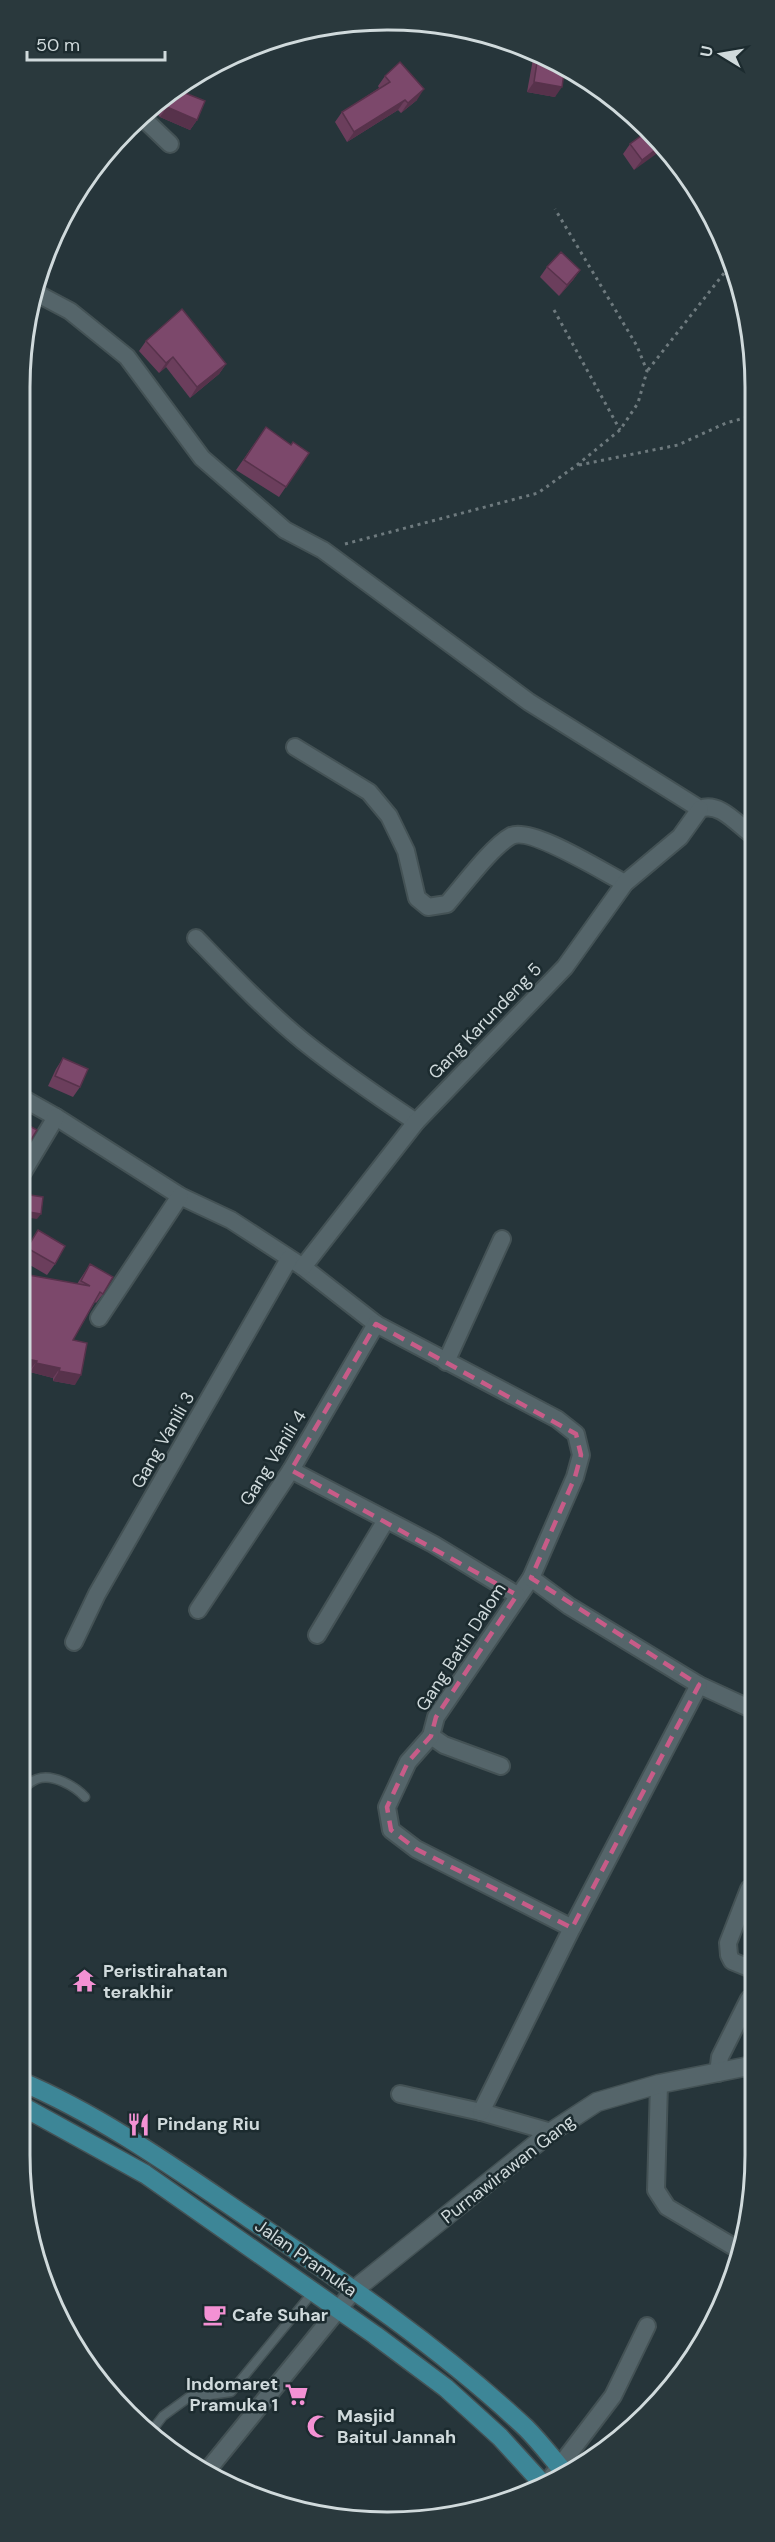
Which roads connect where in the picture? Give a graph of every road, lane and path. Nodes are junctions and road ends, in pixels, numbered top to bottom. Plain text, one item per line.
1 (148, 123) edge
2 (170, 144) dead end
3 (555, 209) dead end
4 (725, 271) edge
5 (42, 296) edge
6 (554, 310) dead end
7 (647, 371) junction
8 (745, 418) edge
9 (620, 430) junction
10 (578, 465) junction
11 (322, 550) junction
12 (295, 747) dead end
13 (700, 809) junction
14 (745, 829) edge
15 (625, 883) junction
16 (196, 938) dead end
17 (30, 1102) edge
18 (56, 1117) junction
19 (416, 1122) junction
20 (30, 1160) edge
21 (180, 1197) junction
22 (502, 1239) dead end
23 (296, 1263) junction
24 (99, 1318) dead end
25 (376, 1324) junction
26 (446, 1362) junction
27 (291, 1470) junction
28 (386, 1520) junction
29 (531, 1578) junction
30 (518, 1595) junction
31 (198, 1610) dead end
32 (317, 1635) dead end
33 (74, 1642) dead end
34 (699, 1685) junction
35 (745, 1706) edge
36 (431, 1736) junction
37 (501, 1766) dead end
38 (30, 1784) edge
39 (85, 1797) dead end
40 (745, 1899) edge
41 (572, 1928) junction
42 (745, 1966) edge
43 (745, 2007) edge
44 (745, 2067) edge
45 (718, 2073) junction
46 (659, 2084) junction
47 (30, 2085) edge
48 (45, 2092) junction
49 (400, 2094) dead end
50 (30, 2106) edge
51 (30, 2111) edge
52 (481, 2112) junction
53 (550, 2132) junction
54 (733, 2246) edge
55 (354, 2290) junction
56 (314, 2292) junction
57 (337, 2309) junction
58 (646, 2326) dead end
59 (156, 2426) edge
60 (212, 2465) edge
61 (563, 2465) edge
62 (556, 2470) edge
63 (538, 2479) edge

1 - 2 street
3 - 7 path
4 - 7 path
5 - 11 street
6 - 9 path
7 - 9 path
8 - 10 path
9 - 10 path
10 - 11 path
11 - 13 street
12 - 15 street
13 - 14 street
13 - 15 street, Gang Karundeng 5
15 - 19 street, Gang Karundeng 5
16 - 19 street
17 - 18 street, Gang Batin Dalom
18 - 20 street
18 - 21 street, Gang Batin Dalom
19 - 23 street, Gang Karundeng 5
21 - 23 street, Gang Batin Dalom
21 - 24 street
22 - 26 street
23 - 25 street, Gang Batin Dalom
23 - 33 street, Gang Vanili 3
25 - 26 street, Gang Batin Dalom
25 - 27 street, Gang Vanili 4
26 - 29 street, Gang Batin Dalom
27 - 28 street
27 - 31 street, Gang Vanili 4
28 - 30 street
28 - 32 street
29 - 30 street, Gang Batin Dalom
29 - 34 street
30 - 36 street, Gang Batin Dalom
34 - 35 street
34 - 41 street
36 - 37 street, Gang Batin Dalom
36 - 41 street
38 - 39 lane
40 - 42 street
41 - 52 street
43 - 45 street
44 - 45 street, Purnawirawan Gang
45 - 46 street, Purnawirawan Gang
46 - 53 street, Purnawirawan Gang
46 - 54 street
47 - 48 main road, Jalan Pramuka
48 - 50 main road
48 - 55 main road, Jalan Pramuka
49 - 52 street
51 - 56 main road, Jalan Pramuka
52 - 53 street
53 - 55 street, Purnawirawan Gang
55 - 57 street
55 - 62 main road, Jalan Pramuka
56 - 57 main road, Jalan Pramuka
56 - 59 lane
57 - 60 street
57 - 63 main road, Jalan Pramuka
58 - 61 street

